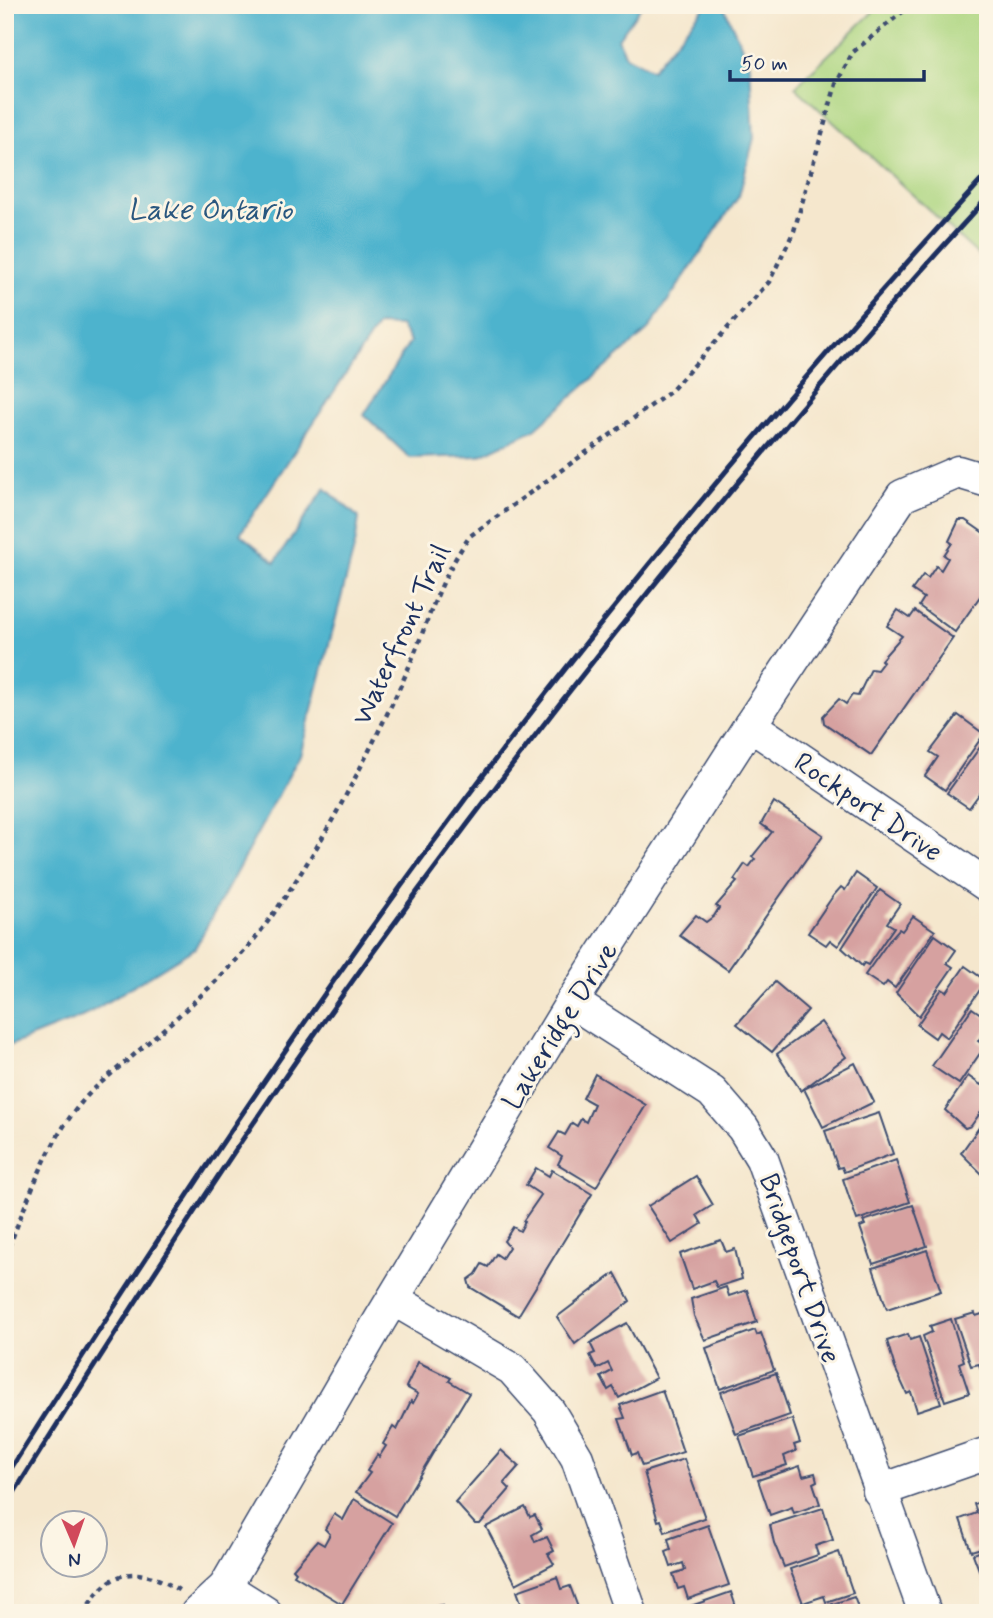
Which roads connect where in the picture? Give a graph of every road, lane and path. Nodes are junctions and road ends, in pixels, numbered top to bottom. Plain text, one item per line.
1 (911, 5) edge
2 (973, 477) edge
3 (750, 725) junction
4 (988, 886) edge
5 (572, 1002) junction
6 (5, 1256) edge
7 (393, 1298) junction
8 (988, 1453) edge
9 (879, 1490) junction
10 (225, 1587) junction
11 (84, 1613) edge
12 (197, 1613) edge
13 (265, 1613) edge
14 (631, 1613) edge
15 (925, 1613) edge

1 - 6 path, Waterfront Trail
2 - 3 street, Lakeridge Drive
3 - 4 street, Rockport Drive
3 - 5 street, Lakeridge Drive
5 - 7 street, Lakeridge Drive
5 - 9 street, Bridgeport Drive
7 - 10 street, Lakeridge Drive
7 - 14 street
8 - 9 street
9 - 15 street, Bridgeport Drive
10 - 11 path
10 - 12 street, Lakeridge Drive
10 - 13 street

